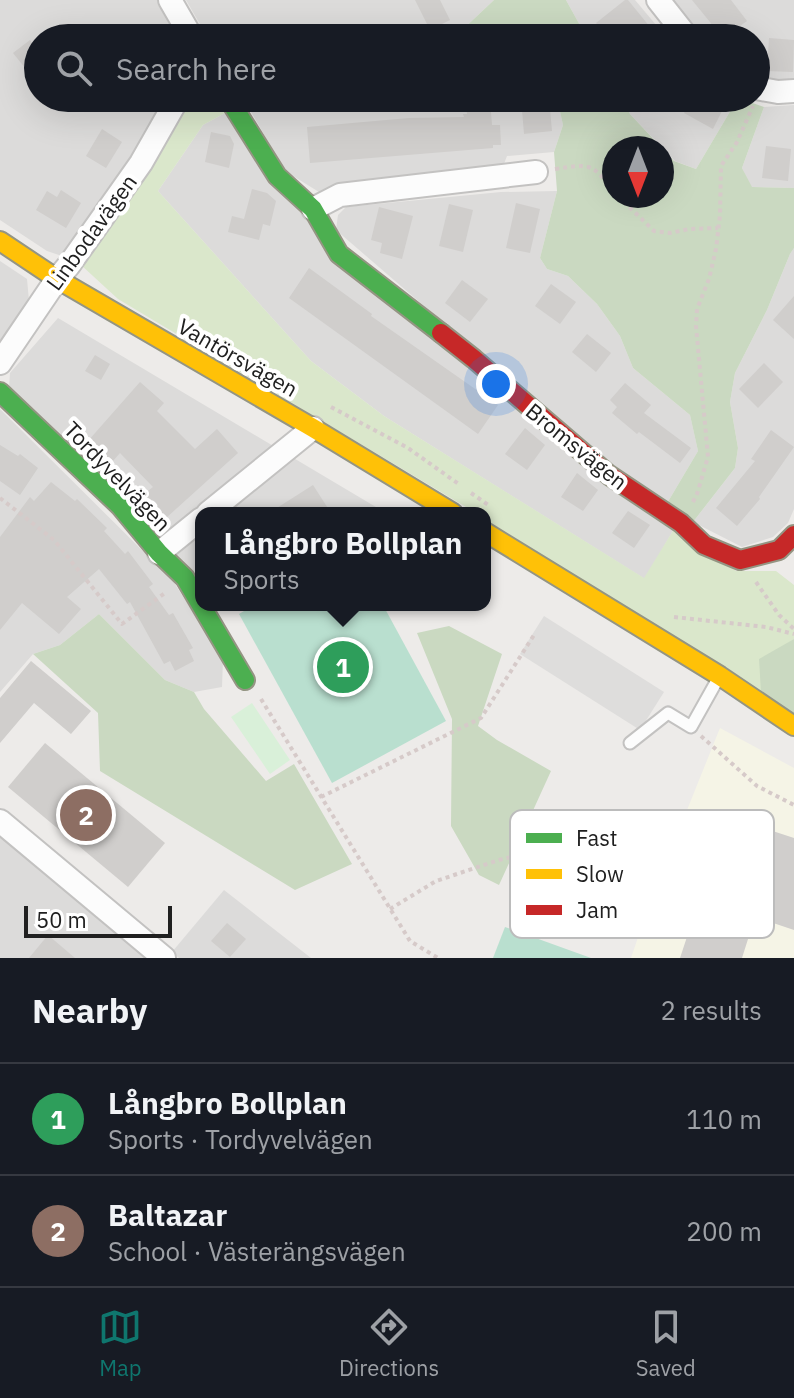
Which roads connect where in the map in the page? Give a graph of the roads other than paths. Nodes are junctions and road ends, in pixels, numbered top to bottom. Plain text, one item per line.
1 (170, 0) edge
2 (658, 0) edge
3 (184, 24) edge
4 (677, 24) edge
5 (770, 90) edge
6 (794, 91) edge
7 (170, 112) edge
8 (237, 112) edge
9 (536, 172) road end
10 (313, 209) junction
11 (0, 241) edge
12 (57, 279) junction
13 (0, 363) edge
14 (0, 392) edge
15 (313, 428) junction
16 (215, 507) edge
17 (443, 507) edge
18 (195, 524) edge
19 (794, 535) edge
20 (491, 536) edge
21 (159, 553) junction
22 (195, 595) edge
23 (204, 611) edge
24 (720, 676) junction
25 (245, 680) road end
26 (794, 726) edge
27 (630, 743) dead end
28 (0, 821) edge
29 (164, 958) edge

1 - 3 street
2 - 4 street
5 - 6 street
7 - 12 street, Linbodavägen
8 - 10 street, Bromsvägen
9 - 10 street
10 - 19 street, Bromsvägen
11 - 12 street, Vantörsvägen
12 - 13 street, Linbodavägen
12 - 15 street, Vantörsvägen
14 - 21 street, Tordyvelvägen
15 - 16 street
15 - 17 street, Vantörsvägen
18 - 21 street
20 - 24 street
21 - 22 street, Tordyvelvägen
23 - 25 street, Tordyvelvägen
24 - 26 street
24 - 27 lane
28 - 29 street

